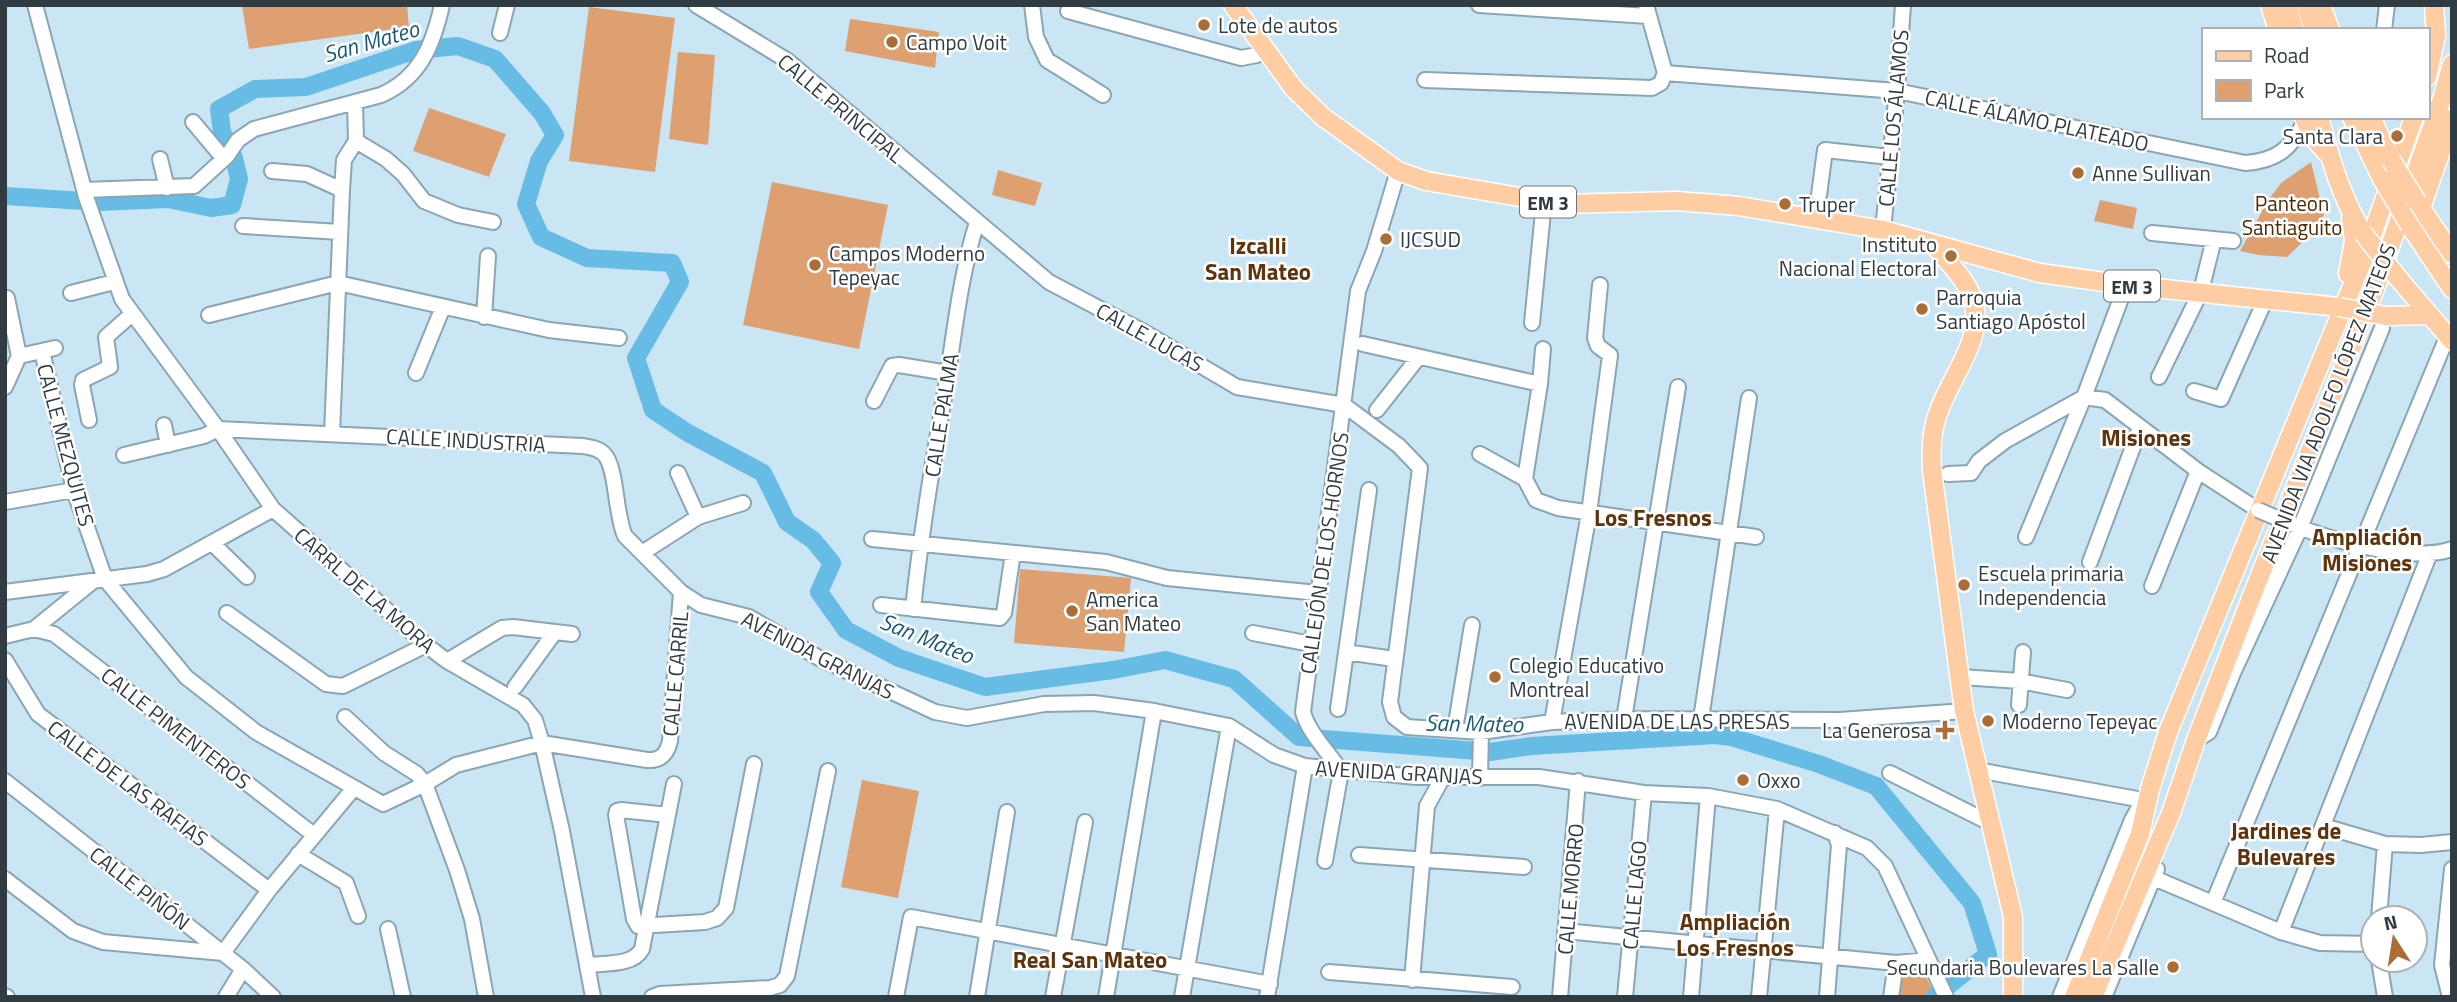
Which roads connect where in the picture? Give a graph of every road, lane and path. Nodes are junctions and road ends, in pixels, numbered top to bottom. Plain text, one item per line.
1 (35, 5) edge
2 (442, 5) edge
3 (508, 5) edge
4 (696, 5) edge
5 (1032, 5) edge
6 (1233, 5) edge
7 (1479, 5) edge
8 (1903, 5) edge
9 (2270, 5) edge
10 (2287, 5) edge
11 (2306, 5) edge
12 (2321, 5) edge
13 (2387, 5) edge
14 (2434, 5) edge
15 (1647, 10) edge
16 (1068, 11) dead end
17 (2277, 28) edge
18 (2293, 28) edge
19 (2313, 28) edge
20 (2329, 28) edge
21 (2384, 28) edge
22 (499, 33) dead end
23 (1265, 49) junction
24 (2452, 64) edge
25 (2429, 68) edge
26 (1665, 73) junction
27 (1425, 80) dead end
28 (1897, 91) junction
29 (1103, 95) dead end
30 (355, 103) junction
31 (2308, 119) edge
32 (2309, 119) edge
33 (2353, 119) edge
34 (2372, 119) edge
35 (2413, 119) edge
36 (2452, 119) edge
37 (193, 122) dead end
38 (356, 141) junction
39 (1890, 157) junction
40 (225, 158) junction
41 (160, 159) dead end
42 (272, 171) dead end
43 (1398, 171) junction
44 (167, 188) junction
45 (342, 190) junction
46 (85, 193) junction
47 (1819, 195) dead end
48 (1544, 202) junction
49 (2419, 205) junction
50 (2351, 213) junction
51 (493, 222) dead end
52 (977, 222) junction
53 (243, 226) dead end
54 (1883, 230) junction
55 (340, 232) junction
56 (2152, 233) dead end
57 (2214, 239) junction
58 (2233, 241) dead end
59 (1934, 245) junction
60 (2452, 254) edge
61 (488, 256) dead end
62 (114, 282) junction
63 (338, 283) junction
64 (1600, 285) dead end
65 (2126, 285) junction
66 (2452, 289) edge
67 (2201, 291) junction
68 (71, 293) dead end
69 (7, 298) dead end
70 (2266, 298) junction
71 (2337, 306) junction
72 (443, 307) junction
73 (132, 314) junction
74 (209, 315) dead end
75 (2428, 316) junction
76 (484, 317) junction
77 (2384, 322) junction
78 (1532, 323) dead end
79 (619, 338) dead end
80 (2449, 339) edge
81 (1363, 344) dead end
82 (5, 346) edge
83 (1543, 349) dead end
84 (19, 356) junction
85 (1418, 358) junction
86 (416, 373) dead end
87 (948, 373) junction
88 (2159, 377) dead end
89 (6, 383) edge
90 (1540, 384) junction
91 (1678, 387) dead end
92 (2194, 391) dead end
93 (2084, 397) junction
94 (1749, 398) dead end
95 (874, 401) dead end
96 (1344, 405) junction
97 (1377, 410) dead end
98 (89, 420) dead end
99 (164, 425) dead end
100 (2140, 428) junction
101 (218, 429) junction
102 (332, 433) junction
103 (168, 445) junction
104 (1480, 454) dead end
105 (124, 455) dead end
106 (2198, 471) junction
107 (678, 473) dead end
108 (1948, 474) dead end
109 (1525, 479) junction
110 (74, 490) junction
111 (1369, 490) dead end
112 (5, 502) edge
113 (743, 503) dead end
114 (273, 509) junction
115 (2255, 509) junction
116 (1589, 513) junction
117 (698, 517) junction
118 (1658, 523) junction
119 (2296, 526) junction
120 (1729, 533) junction
121 (1756, 537) dead end
122 (2026, 537) dead end
123 (872, 539) dead end
124 (212, 543) junction
125 (920, 544) junction
126 (2361, 548) junction
127 (2452, 549) edge
128 (642, 553) junction
129 (1013, 553) junction
130 (2430, 553) junction
131 (2090, 562) dead end
132 (247, 576) dead end
133 (99, 580) junction
134 (2152, 586) dead end
135 (5, 592) edge
136 (681, 592) junction
137 (1318, 593) junction
138 (881, 606) dead end
139 (913, 609) junction
140 (227, 613) dead end
141 (1472, 625) dead end
142 (34, 629) junction
143 (555, 632) junction
144 (1253, 633) dead end
145 (572, 634) dead end
146 (5, 636) edge
147 (1311, 644) junction
148 (426, 645) junction
149 (1346, 652) junction
150 (2023, 652) dead end
151 (1394, 659) junction
152 (5, 660) edge
153 (447, 661) junction
154 (1961, 677) junction
155 (2020, 681) junction
156 (515, 687) dead end
157 (2067, 690) dead end
158 (2019, 705) dead end
159 (1338, 709) dead end
160 (1965, 710) junction
161 (1154, 711) junction
162 (345, 717) dead end
163 (1625, 719) junction
164 (1701, 719) junction
165 (1552, 722) junction
166 (1229, 726) junction
167 (1455, 730) junction
168 (2168, 732) junction
169 (1481, 737) junction
170 (2196, 740) junction
171 (542, 743) junction
172 (754, 764) dead end
173 (1305, 766) junction
174 (1977, 770) junction
175 (828, 771) dead end
176 (1341, 771) junction
177 (1481, 773) junction
178 (1890, 773) dead end
179 (1416, 777) junction
180 (1443, 777) junction
181 (5, 781) edge
182 (1578, 781) junction
183 (425, 784) junction
184 (674, 784) dead end
185 (354, 788) junction
186 (1644, 793) junction
187 (2146, 795) junction
188 (1708, 796) junction
189 (1427, 806) junction
190 (1777, 809) junction
191 (1007, 812) dead end
192 (2171, 813) junction
193 (668, 815) junction
194 (1085, 822) dead end
195 (1990, 822) junction
196 (2323, 826) junction
197 (1835, 833) junction
198 (314, 835) junction
199 (2452, 842) edge
200 (2385, 844) junction
201 (298, 854) junction
202 (1359, 855) dead end
203 (1424, 860) junction
204 (1325, 861) dead end
205 (1524, 867) dead end
206 (2452, 869) edge
207 (2154, 878) junction
208 (5, 879) edge
209 (269, 890) junction
210 (2213, 903) junction
211 (2380, 904) edge
212 (358, 916) dead end
213 (646, 927) junction
214 (388, 929) dead end
215 (1565, 930) junction
216 (988, 931) junction
217 (2281, 932) junction
218 (1631, 938) junction
219 (1696, 942) junction
220 (2359, 944) edge
221 (1063, 945) junction
222 (1764, 948) junction
223 (223, 953) junction
224 (1114, 954) junction
225 (1830, 956) junction
226 (1928, 960) junction
227 (1896, 963) junction
228 (587, 965) junction
229 (1187, 967) junction
230 (243, 969) junction
231 (1329, 972) dead end
232 (2381, 974) edge
233 (1412, 980) junction
234 (1513, 987) dead end
235 (1269, 990) edge
236 (226, 997) edge
237 (274, 997) edge
238 (403, 997) edge
239 (486, 997) edge
240 (593, 997) edge
241 (652, 997) edge
242 (896, 997) edge
243 (977, 997) edge
244 (1053, 997) edge
245 (1106, 997) edge
246 (1182, 997) edge
247 (1560, 997) edge
248 (1625, 997) edge
249 (1691, 997) edge
250 (1759, 997) edge
251 (1827, 997) edge
252 (1891, 997) edge
253 (1946, 997) edge
254 (2013, 997) edge
255 (2060, 997) edge
256 (2074, 997) edge
257 (2093, 997) edge
258 (2104, 997) edge
259 (2385, 997) edge
260 (2450, 997) edge

1 - 46 street, CARRL DE LA MORA
2 - 30 street
3 - 22 street
4 - 52 street, CALLE PRINCIPAL
5 - 29 street
6 - 23 main road, EM 3
7 - 15 street
8 - 28 street, CALLE LOS ÁLAMOS
9 - 17 main road
10 - 18 main road
11 - 19 main road
12 - 20 main road
13 - 21 street
14 - 25 main road
15 - 26 street
16 - 23 street
23 - 43 main road, EM 3
24 - 170 main road, AVENIDA VIA ADOLFO LÓPEZ MATEOS
26 - 27 street
26 - 28 street, CALLE ÁLAMO PLATEADO
28 - 31 street, CALLE ÁLAMO PLATEADO
28 - 39 street, CALLE LOS ÁLAMOS
30 - 38 street
30 - 40 street
32 - 50 main road
33 - 66 main road, bridge
34 - 49 main road, bridge
35 - 168 main road, AVENIDA VIA ADOLFO LÓPEZ MATEOS
36 - 49 main road
37 - 40 street
38 - 45 street
38 - 51 street
39 - 47 street
39 - 54 street, CALLE LOS ÁLAMOS
40 - 44 street
41 - 44 street
42 - 45 street
43 - 48 main road, EM 3
43 - 96 street, CALLEJÓN DE LOS HORNOS
44 - 46 street
45 - 55 street
46 - 62 street, CARRL DE LA MORA
48 - 54 main road, EM 3
48 - 78 street
49 - 60 main road
50 - 71 main road
50 - 75 main road, bridge
52 - 87 street, CALLE PALMA
52 - 96 street, CALLE LUCAS
53 - 55 street
54 - 59 main road, EM 3
55 - 63 street
56 - 57 street
57 - 58 street
57 - 67 street
59 - 65 main road, EM 3
59 - 154 main road
61 - 76 street
62 - 68 street
62 - 73 street, CARRL DE LA MORA
63 - 72 street
63 - 74 street
63 - 102 street
64 - 116 street
65 - 67 main road, EM 3
65 - 93 street
67 - 70 main road, EM 3
67 - 88 street
69 - 84 street
70 - 71 main road, EM 3
70 - 92 street
71 - 77 main road, bridge
71 - 115 street, AVENIDA VIA ADOLFO LÓPEZ MATEOS
72 - 76 street
72 - 86 street
73 - 98 street
73 - 101 street, CARRL DE LA MORA
75 - 77 main road
75 - 80 main road
76 - 79 street
77 - 119 street, AVENIDA VIA ADOLFO LÓPEZ MATEOS
80 - 126 street
81 - 85 street
82 - 84 street
83 - 90 street
84 - 89 street
84 - 110 street, CALLE MEZQUITES
85 - 90 street
85 - 97 street
87 - 95 street
87 - 125 street, CALLE PALMA
90 - 109 street
91 - 118 street
93 - 100 street
93 - 108 street
93 - 122 street
94 - 120 street
96 - 137 street, CALLEJÓN DE LOS HORNOS
96 - 151 street
99 - 103 street
100 - 106 street
100 - 131 street
101 - 102 street, CALLE INDUSTRIA
101 - 103 street
101 - 114 street, CARRL DE LA MORA
102 - 128 street, CALLE INDUSTRIA
103 - 105 street
104 - 109 street
106 - 115 street
106 - 134 street
107 - 117 street
109 - 116 street
110 - 112 street
110 - 133 street, CALLE MEZQUITES
111 - 149 street
113 - 117 street
114 - 124 street
114 - 148 street, CARRL DE LA MORA
115 - 119 street, bridge
115 - 168 street, AVENIDA VIA ADOLFO LÓPEZ MATEOS
116 - 118 street
116 - 165 street
117 - 128 street
118 - 120 street
118 - 163 street
119 - 126 street
119 - 170 street, AVENIDA VIA ADOLFO LÓPEZ MATEOS
120 - 121 street
120 - 164 street
123 - 125 street
124 - 132 street
124 - 133 street
125 - 129 street
125 - 139 street, CALLE PALMA
126 - 130 street
126 - 210 street
127 - 130 street
128 - 136 street, AVENIDA GRANJAS
129 - 137 street
129 - 139 street
130 - 196 street
133 - 135 street
133 - 142 street
133 - 185 street
136 - 161 street, AVENIDA GRANJAS
136 - 171 street, CALLE CARRIL
137 - 147 street, CALLEJÓN DE LOS HORNOS
138 - 139 street
140 - 148 street
141 - 167 street
142 - 146 street
142 - 198 street, CALLE PIMENTEROS
143 - 145 street
143 - 153 street
143 - 156 street
144 - 147 street
147 - 176 street, CALLEJÓN DE LOS HORNOS
148 - 153 street, CARRL DE LA MORA
149 - 151 street
149 - 159 street
150 - 155 street
151 - 167 street, AVENIDA DE LAS PRESAS
152 - 209 street, CALLE DE LAS RAFIAS
153 - 171 street, CARRL DE LA MORA
154 - 155 street
154 - 160 main road
155 - 157 street
155 - 158 street
160 - 164 street, AVENIDA DE LAS PRESAS
160 - 174 main road
161 - 166 street, AVENIDA GRANJAS
161 - 224 street
162 - 183 street
163 - 164 street, AVENIDA DE LAS PRESAS
163 - 165 street, AVENIDA DE LAS PRESAS
165 - 169 street, AVENIDA DE LAS PRESAS
166 - 173 street, AVENIDA GRANJAS
166 - 229 street
167 - 169 street, AVENIDA DE LAS PRESAS
168 - 187 main road, AVENIDA VIA ADOLFO LÓPEZ MATEOS
169 - 177 street
170 - 192 main road, AVENIDA VIA ADOLFO LÓPEZ MATEOS
171 - 183 street
171 - 228 street, CARRL DE LA MORA
172 - 213 street
173 - 176 street, AVENIDA GRANJAS
173 - 235 street
174 - 187 street
174 - 195 main road
175 - 241 street
176 - 179 street, AVENIDA GRANJAS
176 - 204 street
177 - 180 street, AVENIDA GRANJAS
177 - 182 street, AVENIDA GRANJAS
178 - 195 street
179 - 180 street, AVENIDA GRANJAS
179 - 189 street
180 - 189 street
181 - 223 street, CALLE PIÑÓN
182 - 186 street, AVENIDA GRANJAS
182 - 215 street, CALLE MORRO
183 - 185 street
183 - 239 street
184 - 193 street
185 - 198 street
186 - 188 street, AVENIDA GRANJAS
186 - 218 street, CALLE LAGO
187 - 255 street
187 - 256 main road, AVENIDA VIA ADOLFO LÓPEZ MATEOS
188 - 190 street, AVENIDA GRANJAS
188 - 219 street
189 - 203 street
190 - 197 street, AVENIDA GRANJAS
190 - 222 street
191 - 216 street
192 - 207 street
192 - 257 main road, AVENIDA VIA ADOLFO LÓPEZ MATEOS
193 - 213 street
193 - 213 street
194 - 221 street
195 - 254 main road
196 - 200 street
196 - 217 street
197 - 225 street
197 - 226 street, AVENIDA GRANJAS
198 - 201 street
199 - 200 street
200 - 211 street
201 - 209 street
201 - 212 street
202 - 203 street
203 - 205 street
203 - 233 street
206 - 260 street
207 - 210 street
207 - 258 street
208 - 223 street
209 - 223 street
210 - 217 street
213 - 228 street
214 - 238 street
215 - 218 street
215 - 247 street, CALLE MORRO
216 - 221 street
216 - 242 street
216 - 243 street
217 - 220 street
218 - 219 street
218 - 248 street, CALLE LAGO
219 - 222 street
219 - 249 street
221 - 224 street
221 - 244 street
222 - 225 street
222 - 250 street
223 - 230 street, CALLE PIÑÓN
224 - 229 street
224 - 245 street
225 - 227 street
225 - 251 street
226 - 227 street
226 - 253 street, AVENIDA GRANJAS
227 - 252 street
228 - 240 street, CARRL DE LA MORA
229 - 235 street
229 - 246 street
230 - 236 street
230 - 237 street, CALLE PIÑÓN
231 - 233 street
232 - 259 street
233 - 234 street

